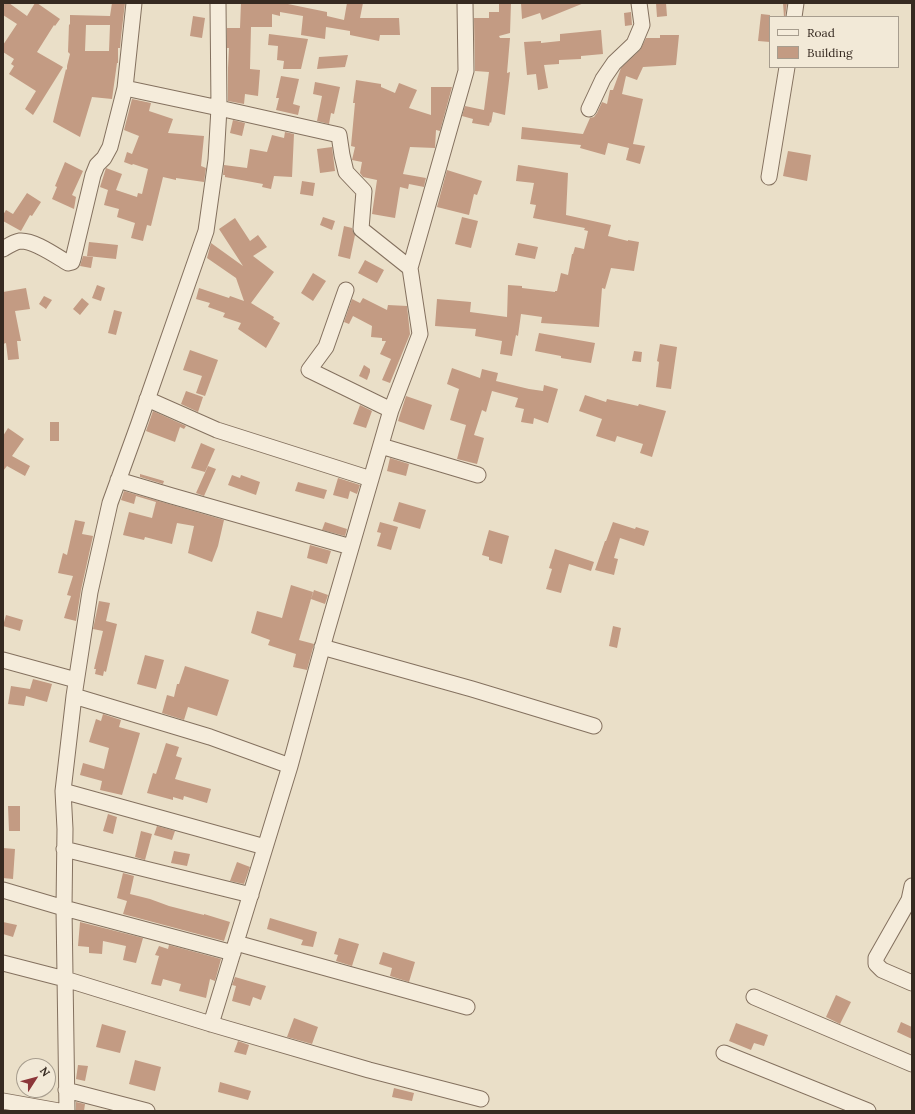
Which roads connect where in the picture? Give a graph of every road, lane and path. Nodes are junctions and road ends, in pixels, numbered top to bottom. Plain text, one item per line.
1 (134, 3) edge
2 (218, 3) edge
3 (465, 3) edge
4 (639, 3) edge
5 (796, 3) edge
6 (794, 16) edge
7 (787, 68) edge
8 (125, 88) junction
9 (219, 108) junction
10 (589, 109) dead end
11 (769, 177) dead end
12 (3, 249) edge
13 (410, 268) junction
14 (346, 290) dead end
15 (148, 399) junction
16 (391, 410) junction
17 (380, 446) junction
18 (478, 475) dead end
19 (371, 479) junction
20 (118, 480) junction
21 (351, 547) junction
22 (322, 647) junction
23 (3, 660) edge
24 (76, 680) junction
25 (74, 696) junction
26 (594, 726) dead end
27 (290, 766) junction
28 (63, 791) junction
29 (265, 847) junction
30 (64, 849) junction
31 (3, 890) edge
32 (250, 895) junction
33 (911, 896) edge
34 (64, 908) junction
35 (234, 948) junction
36 (3, 963) edge
37 (65, 979) junction
38 (912, 983) edge
39 (754, 997) dead end
40 (467, 1008) dead end
41 (211, 1024) junction
42 (724, 1053) dead end
43 (912, 1064) edge
44 (66, 1090) junction
45 (481, 1099) dead end
46 (3, 1101) edge
47 (59, 1111) edge
48 (67, 1111) edge
49 (146, 1111) edge
50 (868, 1111) edge

1 - 8 street
2 - 9 street
3 - 13 street
4 - 10 street
5 - 6 street
7 - 11 street
8 - 9 street
8 - 12 street
9 - 13 street
9 - 15 street
13 - 16 street
14 - 16 street
15 - 19 street
15 - 20 street
16 - 17 street
17 - 18 street
17 - 19 street
19 - 21 street
20 - 21 street
20 - 24 street
21 - 22 street
22 - 26 street
22 - 27 street
23 - 24 street
24 - 25 street
25 - 27 street
25 - 28 street
27 - 29 street
28 - 29 street
28 - 30 street
29 - 32 street
30 - 32 street
30 - 34 street
31 - 34 street
32 - 35 street
33 - 38 street
34 - 35 street
34 - 37 street
35 - 40 street
35 - 41 street
36 - 37 street
37 - 41 street
37 - 44 street
39 - 43 street
41 - 45 street
42 - 50 street
44 - 48 street
44 - 49 street
46 - 47 street

